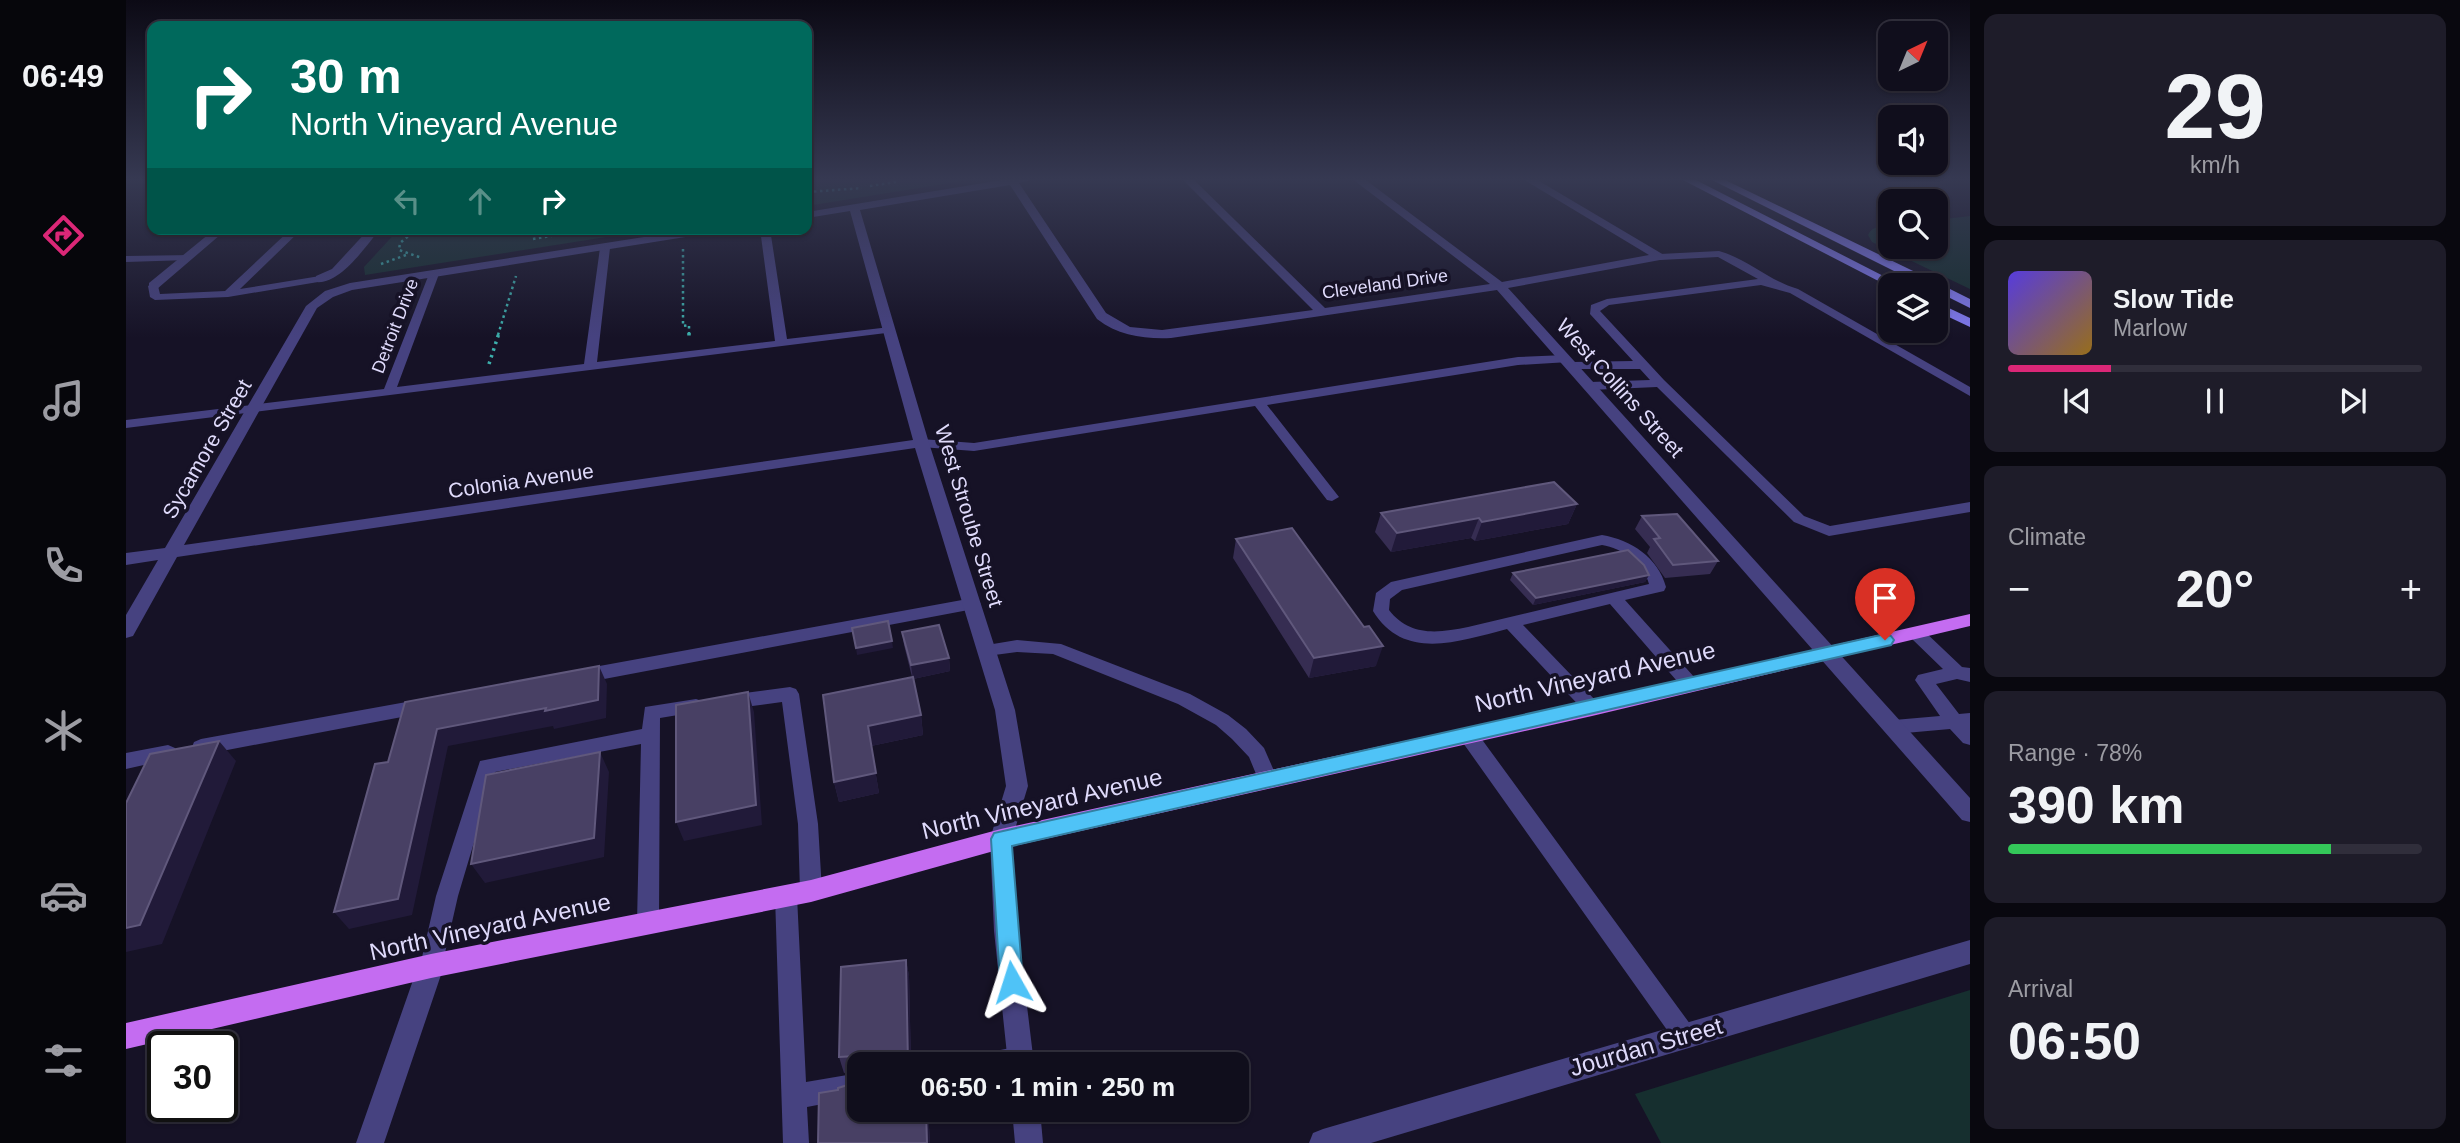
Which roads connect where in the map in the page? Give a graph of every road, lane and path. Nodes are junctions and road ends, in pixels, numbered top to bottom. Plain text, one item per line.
1 (862, 231) edge
2 (1045, 231) edge
3 (1240, 231) edge
4 (1427, 231) edge
5 (1616, 231) edge
6 (1789, 231) edge
7 (1822, 231) edge
8 (215, 235) edge
9 (291, 235) edge
10 (369, 235) edge
11 (410, 235) edge
12 (556, 235) edge
13 (682, 235) edge
14 (766, 235) edge
15 (526, 240) dead end
16 (682, 242) dead end
17 (605, 248) junction
18 (188, 257) junction
19 (1660, 257) junction
20 (432, 258) dead end
21 (126, 259) edge
22 (375, 262) dead end
23 (384, 262) dead end
24 (518, 269) dead end
25 (1907, 273) edge
26 (434, 274) junction
27 (1878, 276) edge
28 (320, 279) joint
29 (1774, 284) junction
30 (153, 286) joint
31 (1500, 286) junction
32 (1948, 293) edge
33 (228, 294) junction
34 (329, 294) joint
35 (1970, 304) edge
36 (1321, 311) junction
37 (1948, 312) edge
38 (1970, 323) edge
39 (890, 330) junction
40 (781, 341) junction
41 (680, 342) dead end
42 (496, 363) dead end
43 (1568, 363) junction
44 (1643, 365) junction
45 (590, 367) junction
46 (1660, 383) junction
47 (1590, 386) junction
48 (389, 391) junction
49 (1970, 392) edge
50 (1258, 401) junction
51 (256, 407) junction
52 (126, 425) edge
53 (921, 443) junction
54 (1332, 497) dead end
55 (1970, 507) edge
56 (171, 553) junction
57 (126, 559) edge
58 (1614, 598) junction
59 (973, 604) junction
60 (1970, 620) edge
61 (1510, 622) junction
62 (126, 631) edge
63 (1917, 634) junction
64 (987, 650) junction
65 (1828, 652) junction
66 (1964, 673) edge
67 (563, 680) edge
68 (1689, 683) junction
69 (440, 703) edge
70 (1592, 708) junction
71 (1962, 720) edge
72 (1894, 727) junction
73 (650, 735) junction
74 (1468, 735) junction
75 (1970, 738) edge
76 (126, 761) edge
77 (1268, 780) junction
78 (1970, 813) edge
79 (1001, 839) junction
80 (811, 891) junction
81 (786, 896) junction
82 (648, 923) junction
83 (1970, 952) edge
84 (431, 966) junction
85 (126, 1036) edge
86 (1685, 1036) junction
87 (1020, 1052) edge
88 (847, 1087) edge
89 (794, 1097) junction
90 (1027, 1122) edge
91 (370, 1143) edge
92 (796, 1143) edge
93 (1029, 1143) edge
94 (1323, 1143) edge

1 - 39 street, West Stroube Street
2 - 36 street, Cleveland Drive
3 - 36 street
4 - 31 street, West Collins Street
5 - 19 street
6 - 27 street
7 - 25 street
8 - 18 street
9 - 33 lane
10 - 28 street
11 - 20 path
12 - 15 path
13 - 17 street, Detroit Drive
14 - 40 lane
16 - 41 path
17 - 26 street, Detroit Drive
17 - 45 lane
18 - 21 lane
18 - 30 street
19 - 29 lane
19 - 31 street, Cleveland Drive
22 - 23 path
24 - 42 path
26 - 34 street, Detroit Drive
26 - 48 lane, Detroit Drive
28 - 33 lane
29 - 44 lane
29 - 49 lane
30 - 33 lane
31 - 36 street, Cleveland Drive
31 - 43 street, West Collins Street
32 - 35 street
34 - 51 street, Sycamore Street
37 - 38 street
39 - 40 lane
39 - 53 street, West Stroube Street
40 - 45 lane
43 - 44 lane
43 - 47 street, West Collins Street
43 - 50 lane
44 - 46 lane
45 - 48 lane
46 - 47 lane
46 - 55 lane
47 - 65 street, West Collins Street
48 - 51 lane
50 - 53 lane
50 - 54 lane
51 - 52 lane
51 - 56 street, Sycamore Street
53 - 56 street, Colonia Avenue
53 - 59 street, West Stroube Street
56 - 57 street, Colonia Avenue
56 - 62 street, Sycamore Street
58 - 61 lane
58 - 61 lane
58 - 68 lane
59 - 64 street, West Stroube Street
59 - 67 lane
60 - 63 main road, North Vineyard Avenue
61 - 70 lane
63 - 65 main road, North Vineyard Avenue
63 - 66 lane
64 - 77 lane
64 - 79 street, West Stroube Street
65 - 68 main road, North Vineyard Avenue
65 - 72 street, West Collins Street
66 - 71 lane
68 - 70 main road, North Vineyard Avenue
69 - 76 lane
70 - 74 main road, North Vineyard Avenue
71 - 72 lane
71 - 75 lane
72 - 78 street, West Collins Street
73 - 80 lane
73 - 82 lane
73 - 84 lane
74 - 77 main road, North Vineyard Avenue
74 - 86 lane
77 - 79 main road, North Vineyard Avenue
79 - 80 main road, North Vineyard Avenue
79 - 87 street, West Stroube Street
80 - 81 main road, North Vineyard Avenue
81 - 82 main road, North Vineyard Avenue
81 - 89 lane
82 - 84 main road, North Vineyard Avenue
83 - 86 street, Jourdan Street
84 - 85 main road, North Vineyard Avenue
84 - 91 street
86 - 94 street, Jourdan Street
88 - 89 lane
89 - 92 lane
90 - 93 street

